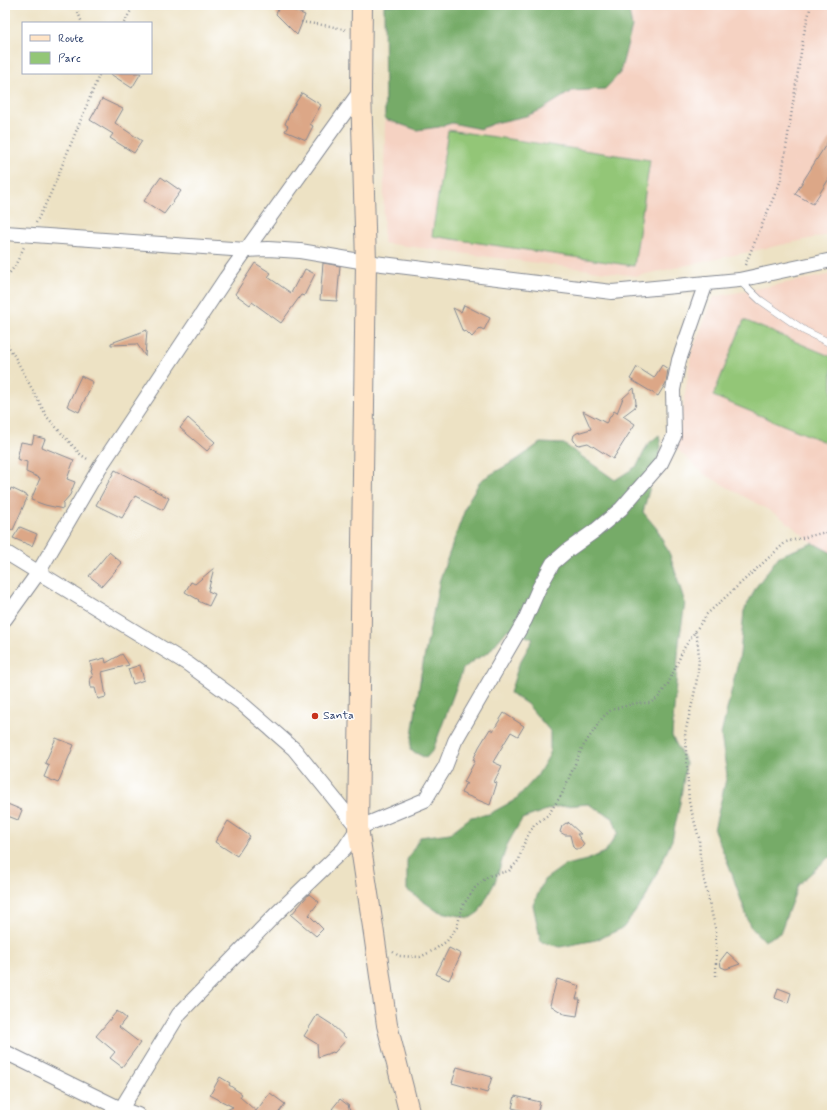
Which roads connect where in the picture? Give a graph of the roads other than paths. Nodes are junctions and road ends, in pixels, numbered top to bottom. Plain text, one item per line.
1 (362, 5) edge
2 (361, 90) junction
3 (5, 233) edge
4 (246, 250) junction
5 (832, 260) edge
6 (366, 262) junction
7 (739, 280) junction
8 (706, 283) junction
9 (832, 344) edge
10 (5, 552) edge
11 (38, 573) junction
12 (5, 619) edge
13 (358, 828) junction
14 (5, 1052) edge
15 (120, 1112) edge
16 (138, 1115) edge
17 (410, 1115) edge

1 - 2 main road
2 - 4 street
2 - 6 main road
3 - 4 street
4 - 6 street
4 - 11 street
5 - 7 street
6 - 8 street
6 - 13 main road
7 - 8 street
7 - 9 lane
8 - 13 street
10 - 11 street
11 - 12 street
11 - 13 street
13 - 15 street
13 - 17 main road
14 - 15 street
15 - 16 street

